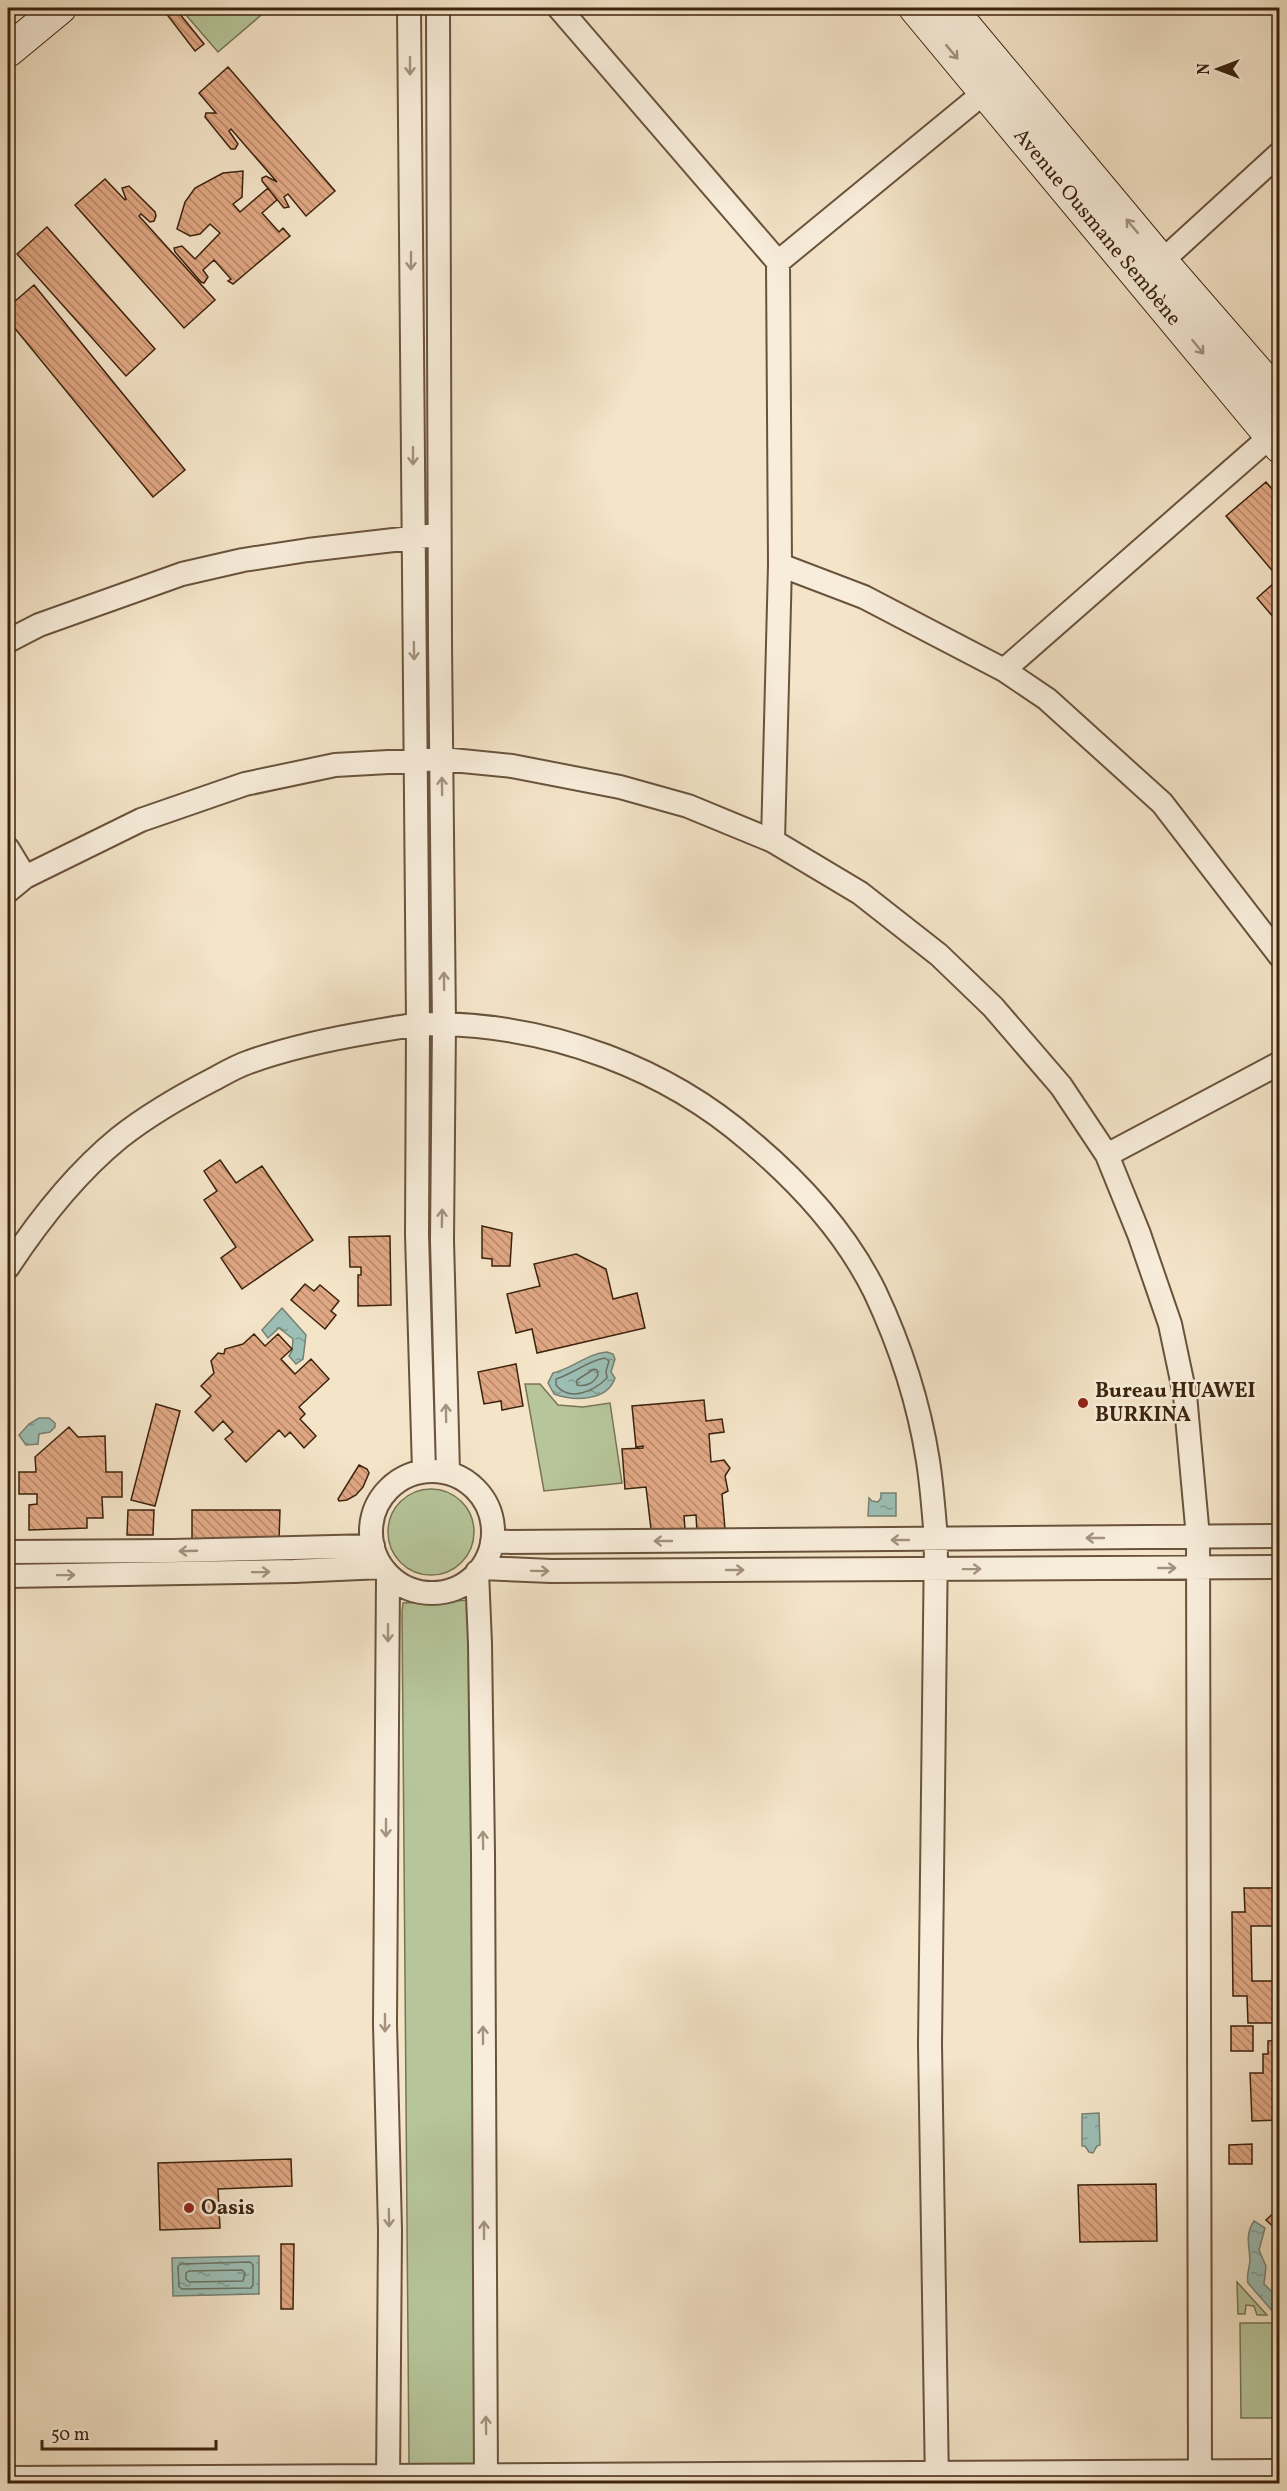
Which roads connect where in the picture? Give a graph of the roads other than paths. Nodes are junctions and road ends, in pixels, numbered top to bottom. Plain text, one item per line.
1 (60, 8) edge
2 (409, 8) edge
3 (438, 8) edge
4 (559, 8) edge
5 (915, 8) edge
6 (950, 8) edge
7 (8, 51) edge
8 (995, 83) junction
9 (1280, 153) edge
10 (778, 262) junction
11 (1152, 271) junction
12 (1280, 398) edge
13 (1277, 437) edge
14 (440, 535) junction
15 (414, 537) junction
16 (780, 565) junction
17 (8, 641) edge
18 (1004, 670) junction
19 (442, 759) junction
20 (416, 760) junction
21 (773, 841) junction
22 (8, 849) edge
23 (16, 884) edge
24 (1280, 956) edge
25 (418, 1024) junction
26 (444, 1024) junction
27 (1280, 1063) edge
28 (1107, 1155) junction
29 (8, 1267) edge
30 (424, 1470) junction
31 (448, 1472) junction
32 (1280, 1536) edge
33 (1198, 1537) junction
34 (936, 1540) junction
35 (492, 1542) junction
36 (373, 1546) junction
37 (8, 1552) edge
38 (1280, 1567) edge
39 (1197, 1568) junction
40 (935, 1569) junction
41 (479, 1570) junction
42 (385, 1571) junction
43 (8, 1576) edge
44 (1280, 2471) edge
45 (1199, 2477) edge
46 (8, 2478) edge
47 (937, 2478) edge
48 (486, 2479) edge
49 (388, 2480) edge

1 - 7 main road
2 -> 15 street
3 - 14 street
4 - 10 street
5 -> 8 main road, Avenue Ousmane Sembène
6 - 8 main road, Avenue Ousmane Sembène
8 - 10 street
8 - 11 main road, Avenue Ousmane Sembène
9 - 11 street
10 - 16 street
11 - 12 main road, Avenue Ousmane Sembène
11 -> 13 main road, Avenue Ousmane Sembène
13 - 18 street
14 - 15 street
14 - 19 street
15 - 17 street
15 -> 20 street
16 - 18 street
16 - 21 street
18 - 24 street
19 - 20 street
19 - 21 street
26 -> 19 street
20 - 23 street
20 - 25 street
21 - 28 street
22 - 23 street
25 - 26 street
25 - 29 street
25 - 30 street
31 -> 26 street
26 - 34 street
27 - 28 street
28 - 33 street
30 - 31 street
30 - 36 street
31 - 35 street
32 - 33 street
33 -> 34 street
33 - 39 street
34 -> 35 street
34 - 40 street
35 - 41 street
36 -> 37 street
36 - 42 street
38 - 39 street
40 -> 39 street
39 - 45 street
41 -> 40 street
40 - 47 street
41 - 42 street
48 -> 41 street
43 -> 42 street
42 -> 49 street
44 - 45 street
45 - 47 street
46 - 49 street
47 - 48 street
48 - 49 street

